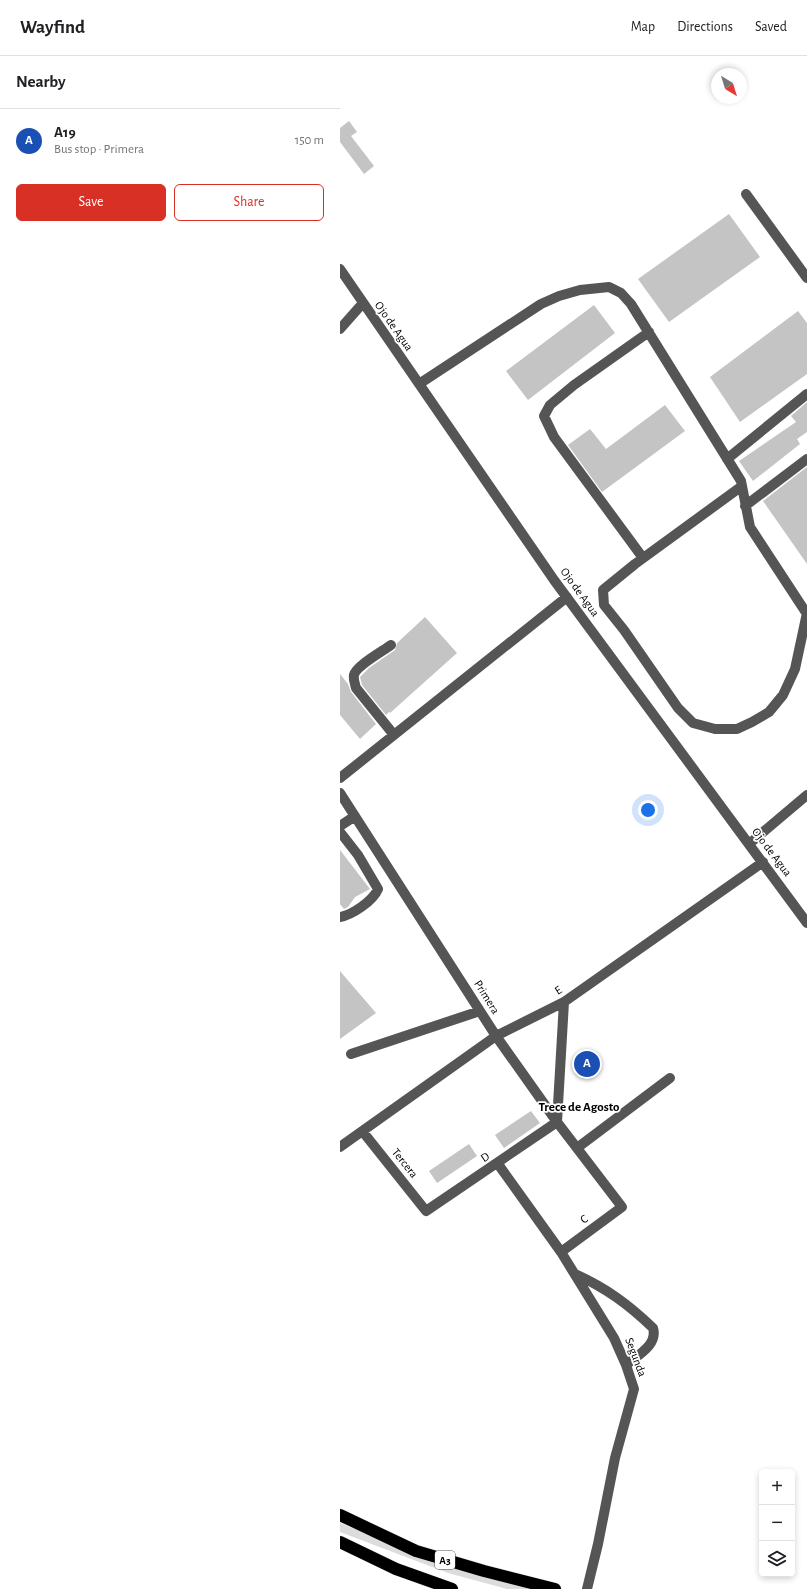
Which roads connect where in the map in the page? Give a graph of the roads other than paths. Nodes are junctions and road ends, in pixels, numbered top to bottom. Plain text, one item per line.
1 (746, 194) dead end
2 (340, 269) edge
3 (807, 278) edge
4 (363, 303) junction
5 (340, 329) edge
6 (649, 332) junction
7 (418, 384) junction
8 (807, 394) edge
9 (727, 459) junction
10 (807, 460) edge
11 (742, 486) junction
12 (745, 506) junction
13 (643, 558) junction
14 (567, 597) junction
15 (807, 613) edge
16 (391, 644) dead end
17 (394, 735) junction
18 (340, 778) edge
19 (340, 793) edge
20 (807, 795) edge
21 (355, 816) junction
22 (340, 826) edge
23 (340, 832) edge
24 (749, 844) junction
25 (763, 862) junction
26 (803, 910) edge
27 (340, 917) edge
28 (807, 923) edge
29 (564, 1002) junction
30 (480, 1011) junction
31 (496, 1036) junction
32 (351, 1054) dead end
33 (670, 1078) dead end
34 (557, 1122) junction
35 (363, 1132) junction
36 (340, 1147) edge
37 (577, 1148) junction
38 (498, 1164) junction
39 (622, 1207) joint
40 (426, 1211) joint
41 (561, 1252) junction
42 (575, 1274) junction
43 (626, 1365) junction
44 (340, 1515) edge
45 (340, 1542) edge
46 (452, 1589) edge
47 (555, 1589) edge
48 (587, 1589) edge

1 - 3 street
2 - 4 street, Ojo de Agua
4 - 5 street
4 - 7 street, Ojo de Agua
6 - 7 street
6 - 9 street
6 - 13 street
7 - 14 street, Ojo de Agua
8 - 9 street
9 - 11 street
10 - 12 street
11 - 12 street
11 - 13 street
12 - 15 street
13 - 15 street
14 - 17 street
14 - 24 street, Ojo de Agua
16 - 17 street
17 - 18 street
19 - 21 street, Primera
20 - 24 street
21 - 22 street
21 - 30 street, Primera
23 - 27 street
24 - 25 street, Ojo de Agua
25 - 26 street, Ojo de Agua
25 - 29 street, E
26 - 28 street, Ojo de Agua
29 - 31 street, E
29 - 34 street
30 - 31 street, Primera
30 - 32 street
31 - 34 street, Primera
31 - 35 street, E
33 - 37 street
34 - 37 street, Primera
34 - 38 street, D
35 - 36 street, E
35 - 40 street, Tercera
37 - 39 street, Primera
38 - 40 street, D
38 - 41 street, Segunda
39 - 41 street, C
41 - 42 street, Segunda
42 - 43 street, Segunda
42 - 43 street
43 - 48 street, Segunda
44 - 47 highway, A3
45 - 46 highway, A3

